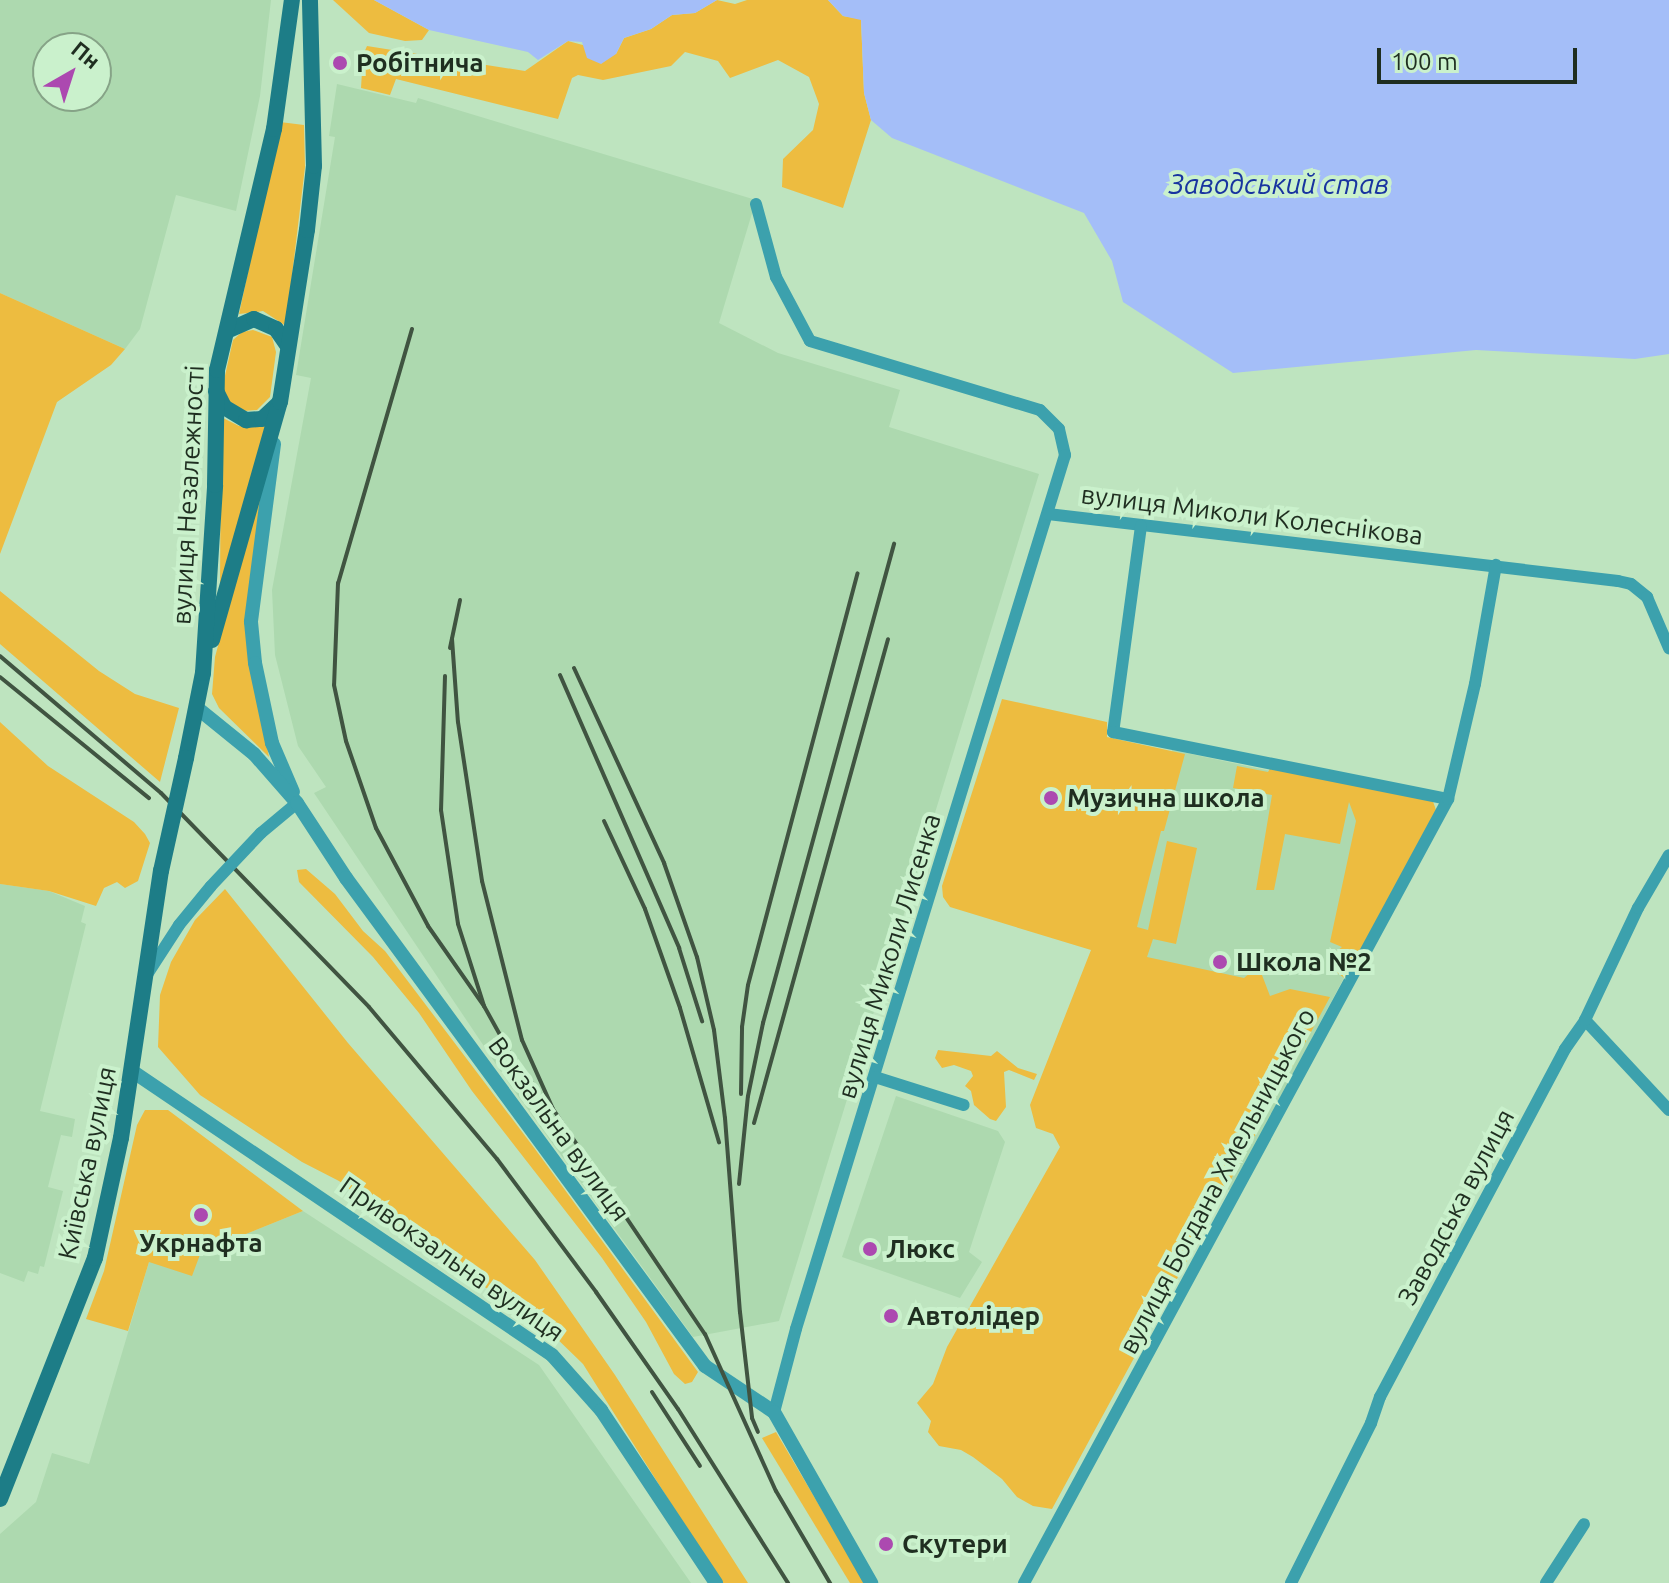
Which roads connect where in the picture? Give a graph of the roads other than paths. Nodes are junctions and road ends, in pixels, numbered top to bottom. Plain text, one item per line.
1 (292, 0) edge
2 (310, 0) edge
3 (756, 204) dead end
4 (229, 330) junction
5 (287, 345) junction
6 (216, 391) junction
7 (280, 402) junction
8 (1048, 514) junction
9 (1141, 526) junction
10 (1496, 565) junction
11 (1669, 648) edge
12 (203, 673) junction
13 (196, 707) junction
14 (1448, 799) junction
15 (297, 803) junction
16 (1669, 855) edge
17 (161, 871) joint
18 (142, 982) junction
19 (1585, 1020) junction
20 (132, 1071) junction
21 (875, 1077) junction
22 (964, 1105) dead end
23 (1669, 1110) edge
24 (774, 1412) junction
25 (0, 1499) edge
26 (1584, 1524) dead end
27 (716, 1583) edge
28 (871, 1583) edge
29 (1024, 1583) edge
30 (1291, 1583) edge
31 (1546, 1583) edge

1 - 4 main road, вулиця Незалежності
2 - 5 main road
3 - 8 street, вулиця Миколи Колеснікова
4 - 5 main road
4 - 6 main road, вулиця Незалежності
5 - 7 main road
6 - 7 main road
6 - 12 main road, вулиця Незалежності
7 - 12 main road
7 - 15 street
8 - 9 street, вулиця Миколи Колеснікова
8 - 21 street, вулиця Миколи Лисенка
9 - 10 street, вулиця Миколи Колеснікова
9 - 14 street
10 - 11 street, вулиця Миколи Колеснікова
10 - 14 street, вулиця Богдана Хмельницького
12 - 13 main road, вулиця Незалежності
13 - 15 street, Вокзальна вулиця
13 - 17 main road, вулиця Незалежності, bridge
14 - 29 street, вулиця Богдана Хмельницького
15 - 18 street, bridge
15 - 24 street, Вокзальна вулиця
16 - 19 street, Заводська вулиця
17 - 18 main road, Київська вулиця
18 - 20 main road, Київська вулиця
19 - 23 street
19 - 30 street, Заводська вулиця
20 - 25 main road, Київська вулиця
20 - 27 street, Привокзальна вулиця
21 - 22 street
21 - 24 street, вулиця Миколи Лисенка
24 - 28 street, Вокзальна вулиця
26 - 31 street

